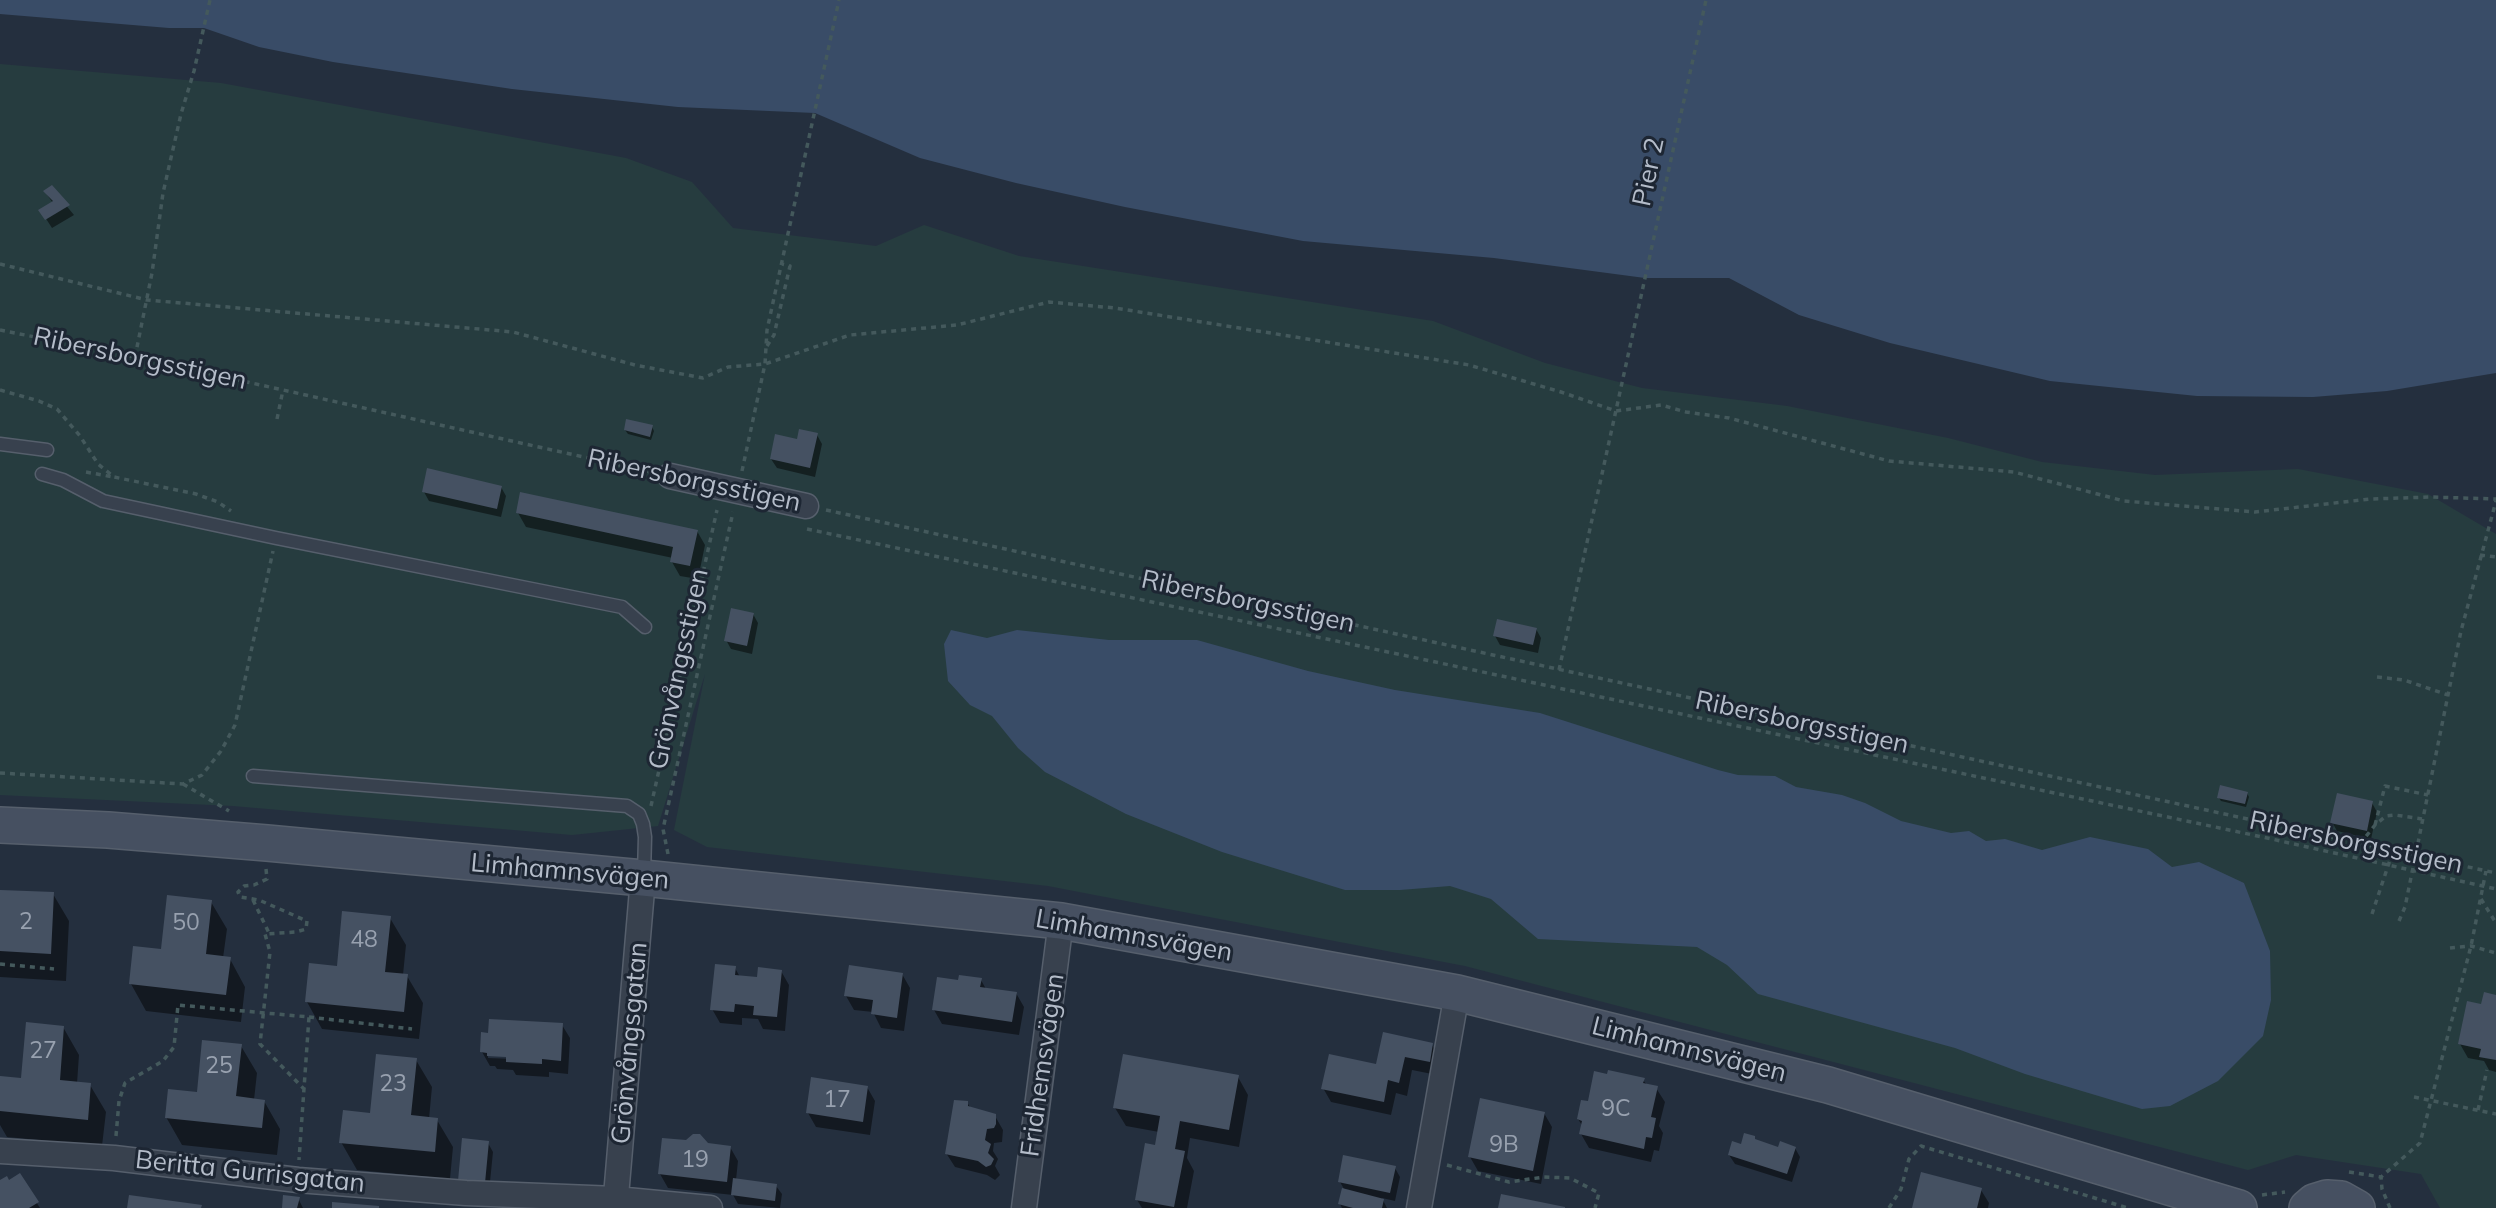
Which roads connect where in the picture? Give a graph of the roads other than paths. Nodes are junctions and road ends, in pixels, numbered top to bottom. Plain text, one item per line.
1 (0, 444) edge
2 (47, 450) dead end
3 (42, 474) dead end
4 (670, 476) road end
5 (803, 517) road end
6 (645, 627) dead end
7 (253, 776) dead end
8 (0, 825) edge
9 (643, 878) junction
10 (1061, 921) junction
11 (1457, 993) junction
12 (0, 1151) edge
13 (465, 1200) edge
14 (615, 1203) edge
15 (710, 1208) edge
16 (1024, 1208) edge
17 (1419, 1208) edge
18 (2239, 1208) edge
19 (2307, 1208) edge
20 (2357, 1208) edge

1 - 2 lane
3 - 6 lane
4 - 5 street, Ribersborgsstigen
7 - 9 lane
8 - 9 main road, Limhamnsvägen
9 - 10 main road, Limhamnsvägen
9 - 14 street, Grönvångsgatan
10 - 11 main road, Limhamnsvägen
10 - 16 street, Fridhemsvägen
11 - 17 street
11 - 18 main road, Limhamnsvägen
12 - 13 street, Beritta Gurrisgatan
13 - 14 street, Beritta Gurrisgatan
14 - 15 street, Beritta Gurrisgatan
19 - 20 main road

